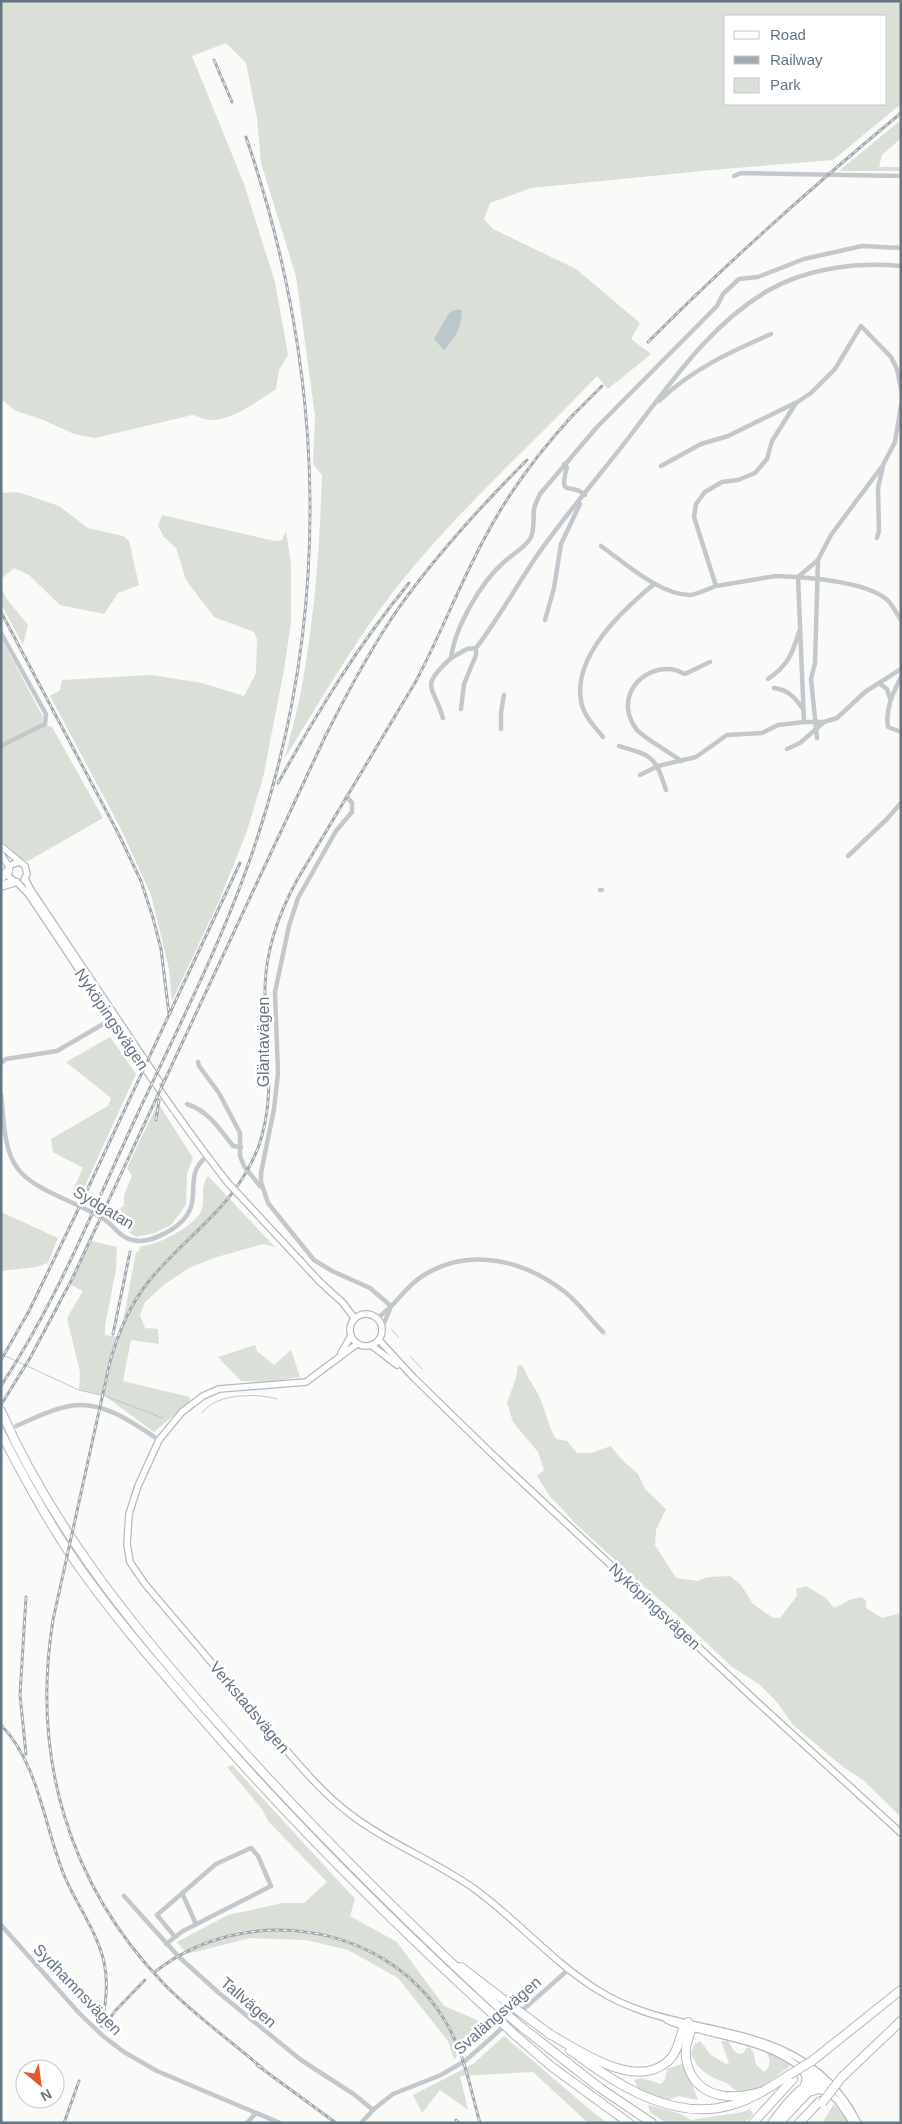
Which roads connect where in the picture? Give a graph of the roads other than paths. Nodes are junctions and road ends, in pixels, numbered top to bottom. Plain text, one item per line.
1 (734, 176) dead end
2 (901, 176) edge
3 (901, 248) edge
4 (901, 266) edge
5 (770, 334) dead end
6 (901, 389) edge
7 (796, 403) junction
8 (901, 405) edge
9 (649, 411) junction
10 (564, 464) junction
11 (883, 465) junction
12 (661, 466) dead end
13 (585, 494) junction
14 (877, 538) dead end
15 (601, 546) dead end
16 (818, 560) junction
17 (798, 577) junction
18 (816, 579) junction
19 (654, 584) junction
20 (716, 586) junction
21 (545, 620) dead end
22 (901, 620) edge
23 (800, 628) junction
24 (1, 633) edge
25 (476, 648) junction
26 (451, 658) junction
27 (710, 662) dead end
28 (901, 669) edge
29 (901, 677) edge
30 (768, 679) dead end
31 (880, 684) junction
32 (774, 688) dead end
33 (504, 695) dead end
34 (890, 698) junction
35 (460, 709) dead end
36 (804, 710) junction
37 (443, 718) dead end
38 (804, 722) junction
39 (814, 722) junction
40 (824, 722) junction
41 (501, 729) dead end
42 (815, 729) junction
43 (901, 732) edge
44 (603, 737) dead end
45 (817, 738) dead end
46 (1, 746) edge
47 (619, 746) dead end
48 (787, 749) dead end
49 (681, 761) junction
50 (658, 766) junction
51 (640, 775) dead end
52 (666, 790) dead end
53 (347, 797) dead end
54 (901, 803) edge
55 (1, 846) edge
56 (1, 854) edge
57 (848, 856) dead end
58 (18, 862) junction
59 (8, 869) junction
60 (1, 878) edge
61 (25, 878) junction
62 (15, 882) junction
63 (1, 886) edge
64 (113, 1018) junction
65 (1, 1062) edge
66 (198, 1062) dead end
67 (1, 1095) edge
68 (187, 1104) dead end
69 (241, 1147) junction
70 (207, 1156) junction
71 (261, 1187) junction
72 (343, 1303) junction
73 (391, 1306) junction
74 (363, 1314) junction
75 (377, 1318) junction
76 (355, 1319) junction
77 (382, 1328) junction
78 (602, 1331) tunnel mouth
79 (351, 1336) junction
80 (379, 1340) junction
81 (357, 1344) junction
82 (371, 1345) junction
83 (339, 1357) junction
84 (413, 1377) junction
85 (1, 1411) edge
86 (16, 1426) dead end
87 (1, 1433) edge
88 (159, 1440) junction
89 (901, 1833) edge
90 (182, 1893) junction
91 (124, 1896) dead end
92 (196, 1924) junction
93 (1, 1925) edge
94 (175, 1937) junction
95 (166, 1944) junction
96 (435, 1948) junction
97 (569, 1970) junction
98 (901, 1988) edge
99 (899, 2023) edge
100 (688, 2026) junction
101 (548, 2033) junction
102 (808, 2066) junction
103 (791, 2077) junction
104 (815, 2080) junction
105 (828, 2083) junction
106 (805, 2090) junction
107 (760, 2092) junction
108 (828, 2092) junction
109 (821, 2102) junction
110 (373, 2110) junction
111 (256, 2113) junction
112 (362, 2122) edge
113 (247, 2123) edge
114 (280, 2123) edge
115 (629, 2123) edge
116 (652, 2123) edge
117 (753, 2123) edge
118 (772, 2123) edge
119 (779, 2123) edge
120 (799, 2123) edge
121 (808, 2123) edge
122 (853, 2123) edge
123 (858, 2123) edge

1 - 2 street
3 - 10 street
4 - 9 street
5 - 9 street
6 - 7 street
7 - 12 street
7 - 20 street
8 - 11 street
9 - 13 street
10 - 13 street
10 - 26 street
11 - 14 street
11 - 16 street
13 - 21 street
13 - 25 street
15 - 19 street
16 - 17 street
16 - 18 street
17 - 18 street
17 - 20 street
17 - 23 street
18 - 22 street
18 - 39 street
19 - 20 street
19 - 44 street
23 - 30 street
23 - 36 street
24 - 46 street
25 - 26 street
25 - 35 street
26 - 37 street
27 - 49 street
28 - 31 street
29 - 34 street
31 - 34 street
31 - 40 street
32 - 36 street
33 - 41 street
34 - 43 street
36 - 38 street
38 - 39 street
38 - 49 street
39 - 40 street
39 - 42 street
40 - 42 street
42 - 45 street
42 - 48 street
47 - 50 street
49 - 50 street
50 - 51 street
50 - 52 street
53 - 71 street, Gläntavägen
54 - 57 street
55 - 58 main road
56 - 59 main road
58 - 59 main road
58 - 61 main road
59 - 60 highway
59 - 62 main road
61 - 62 main road
61 - 64 main road, Nyköpingsvägen
62 - 63 highway
62 - 64 main road, Nyköpingsvägen
64 - 65 street
64 - 70 main road, Nyköpingsvägen
66 - 69 street
67 - 70 street, Sydgatan
68 - 69 street
69 - 71 street
70 - 72 main road, Nyköpingsvägen, bridge
71 - 73 street
72 - 74 main road, Nyköpingsvägen
72 - 76 main road, Nyköpingsvägen
73 - 75 street
73 - 77 street
73 - 78 street
74 - 75 main road
74 - 76 main road
75 - 77 main road
76 - 79 main road
77 - 80 main road
79 - 81 main road
79 - 83 main road, Verkstadsvägen
80 - 82 main road
80 - 84 main road, Nyköpingsvägen
81 - 82 main road
81 - 83 main road, Verkstadsvägen
82 - 84 main road, Nyköpingsvägen
83 - 88 main road, Verkstadsvägen
84 - 89 main road, Nyköpingsvägen
85 - 96 highway
86 - 88 street
87 - 115 highway, bridge
88 - 97 main road, Verkstadsvägen
90 - 92 street
90 - 92 street
90 - 94 street
91 - 95 street, Tallvägen
92 - 94 street
93 - 111 street, Sydhamnsvägen
94 - 95 street
95 - 110 street, Tallvägen
96 - 101 highway, bridge
96 - 116 highway, bridge
97 - 100 main road, Verkstadsvägen
97 - 110 street, Svalängsvägen
98 - 102 highway
99 - 109 highway, bridge
100 - 101 highway
100 - 102 main road, Verkstadsvägen
100 - 107 highway
101 - 107 highway
102 - 103 highway, bridge
102 - 104 highway
102 - 105 main road, Verkstadsvägen
102 - 106 highway
103 - 107 highway
103 - 117 highway
104 - 105 highway
104 - 106 highway
104 - 108 main road
105 - 123 main road, Verkstadsvägen
106 - 108 highway
106 - 118 highway
106 - 119 highway
108 - 122 main road
109 - 120 highway
109 - 121 highway
110 - 112 street, Svalängsvägen
111 - 113 street
111 - 114 street, Sydhamnsvägen

